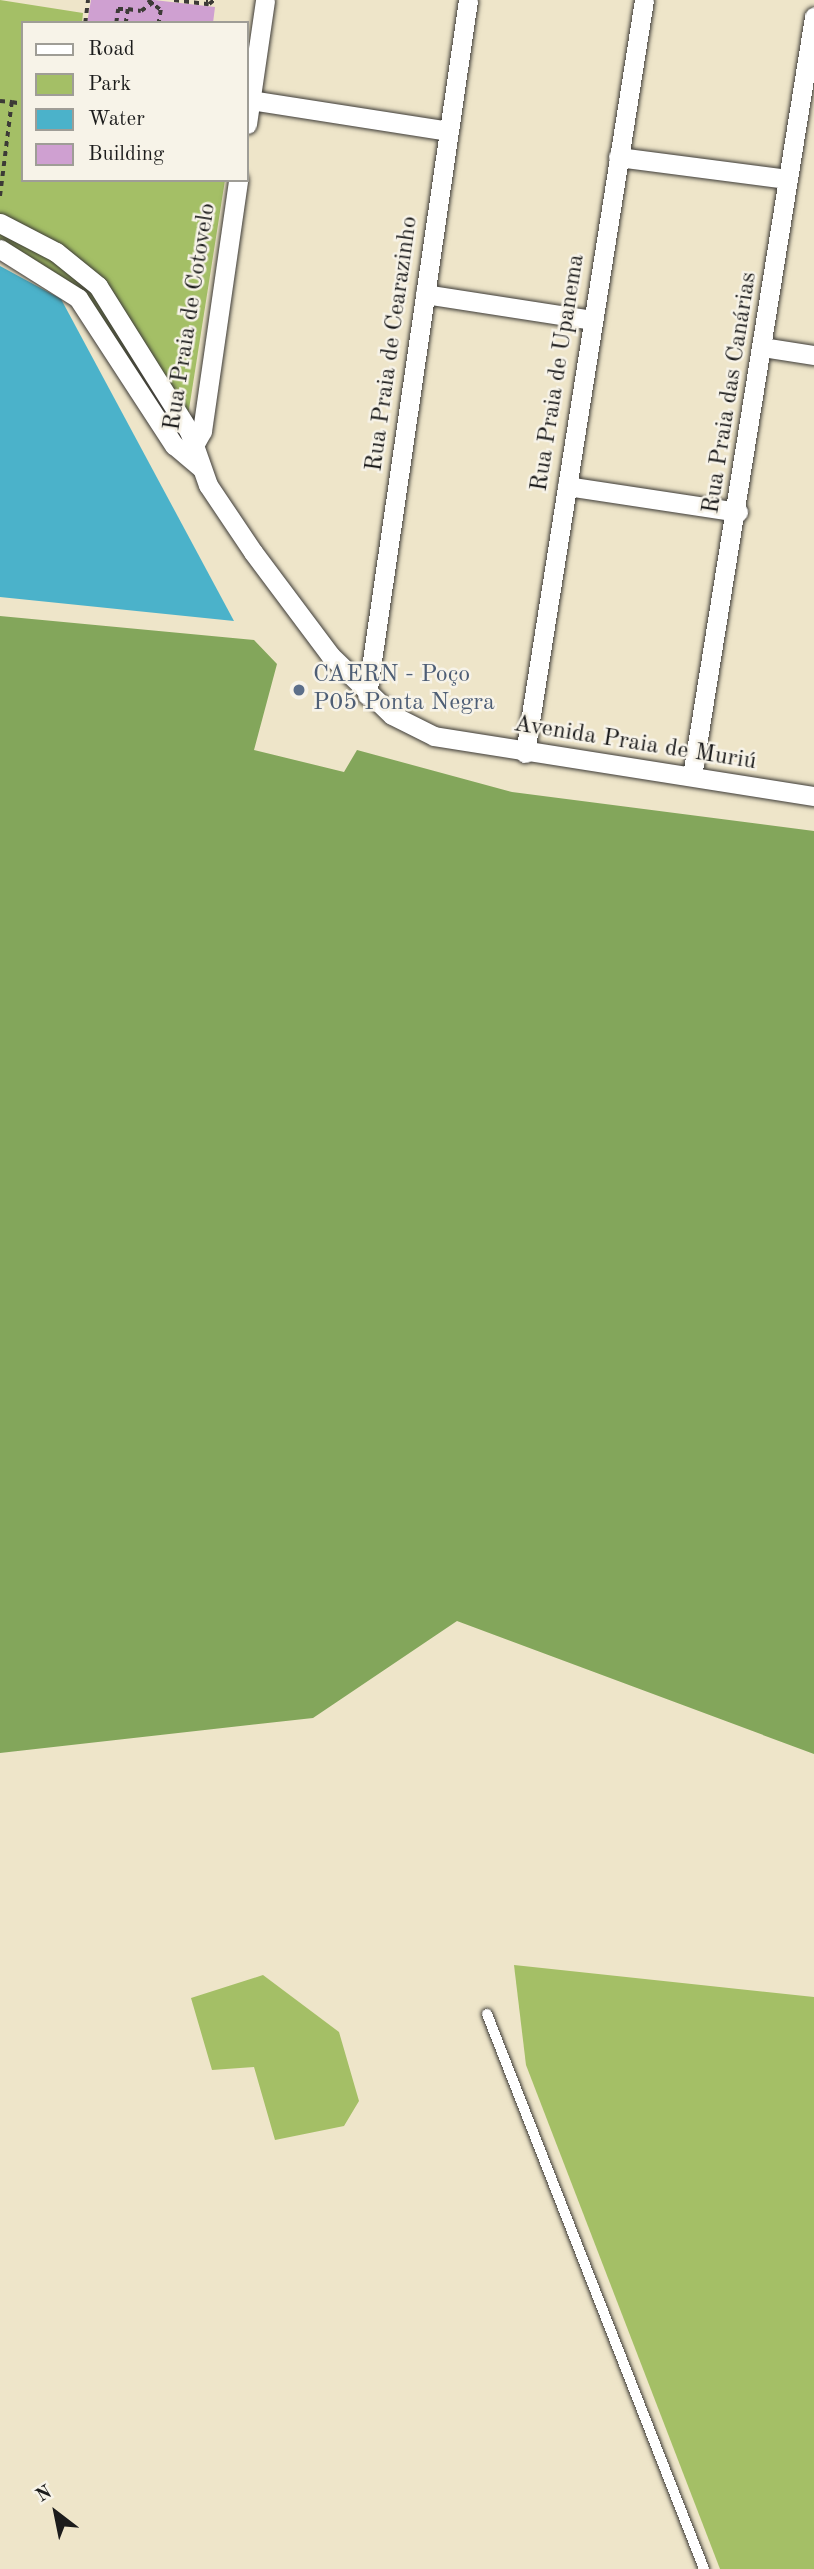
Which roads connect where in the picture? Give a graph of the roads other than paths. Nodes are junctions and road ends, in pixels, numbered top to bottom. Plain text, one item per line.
1 (265, 0) edge
2 (468, 0) edge
3 (644, 0) edge
4 (814, 17) edge
5 (251, 100) junction
6 (248, 118) edge
7 (448, 131) junction
8 (618, 157) junction
9 (788, 179) junction
10 (238, 182) edge
11 (0, 223) edge
12 (0, 249) edge
13 (425, 294) junction
14 (592, 320) junction
15 (763, 347) junction
16 (814, 355) edge
17 (193, 457) junction
18 (567, 486) junction
19 (738, 512) junction
20 (367, 695) junction
21 (525, 753) junction
22 (692, 776) junction
23 (814, 796) edge
24 (487, 2014) dead end
25 (704, 2569) edge

1 - 5 street
2 - 7 street, Rua Praia de Cearazinho
3 - 8 street, Rua Praia de Upanema
4 - 9 street, Rua Praia das Canárias
5 - 6 street
5 - 7 street
7 - 13 street, Rua Praia de Cearazinho
8 - 9 street
8 - 14 street, Rua Praia de Upanema
9 - 15 street, Rua Praia das Canárias
10 - 17 street, Rua Praia de Cotovelo
11 - 17 street, Avenida Praia de Muriú
12 - 17 street, Avenida Praia de Muriú
13 - 14 street
13 - 20 street, Rua Praia de Cearazinho
14 - 18 street, Rua Praia de Upanema
15 - 16 street
15 - 19 street, Rua Praia das Canárias
17 - 20 street, Avenida Praia de Muriú
18 - 19 street
18 - 21 street, Rua Praia de Upanema
19 - 22 street, Rua Praia das Canárias
20 - 21 street, Avenida Praia de Muriú
21 - 22 street, Avenida Praia de Muriú
22 - 23 street, Avenida Praia de Muriú
24 - 25 lane

